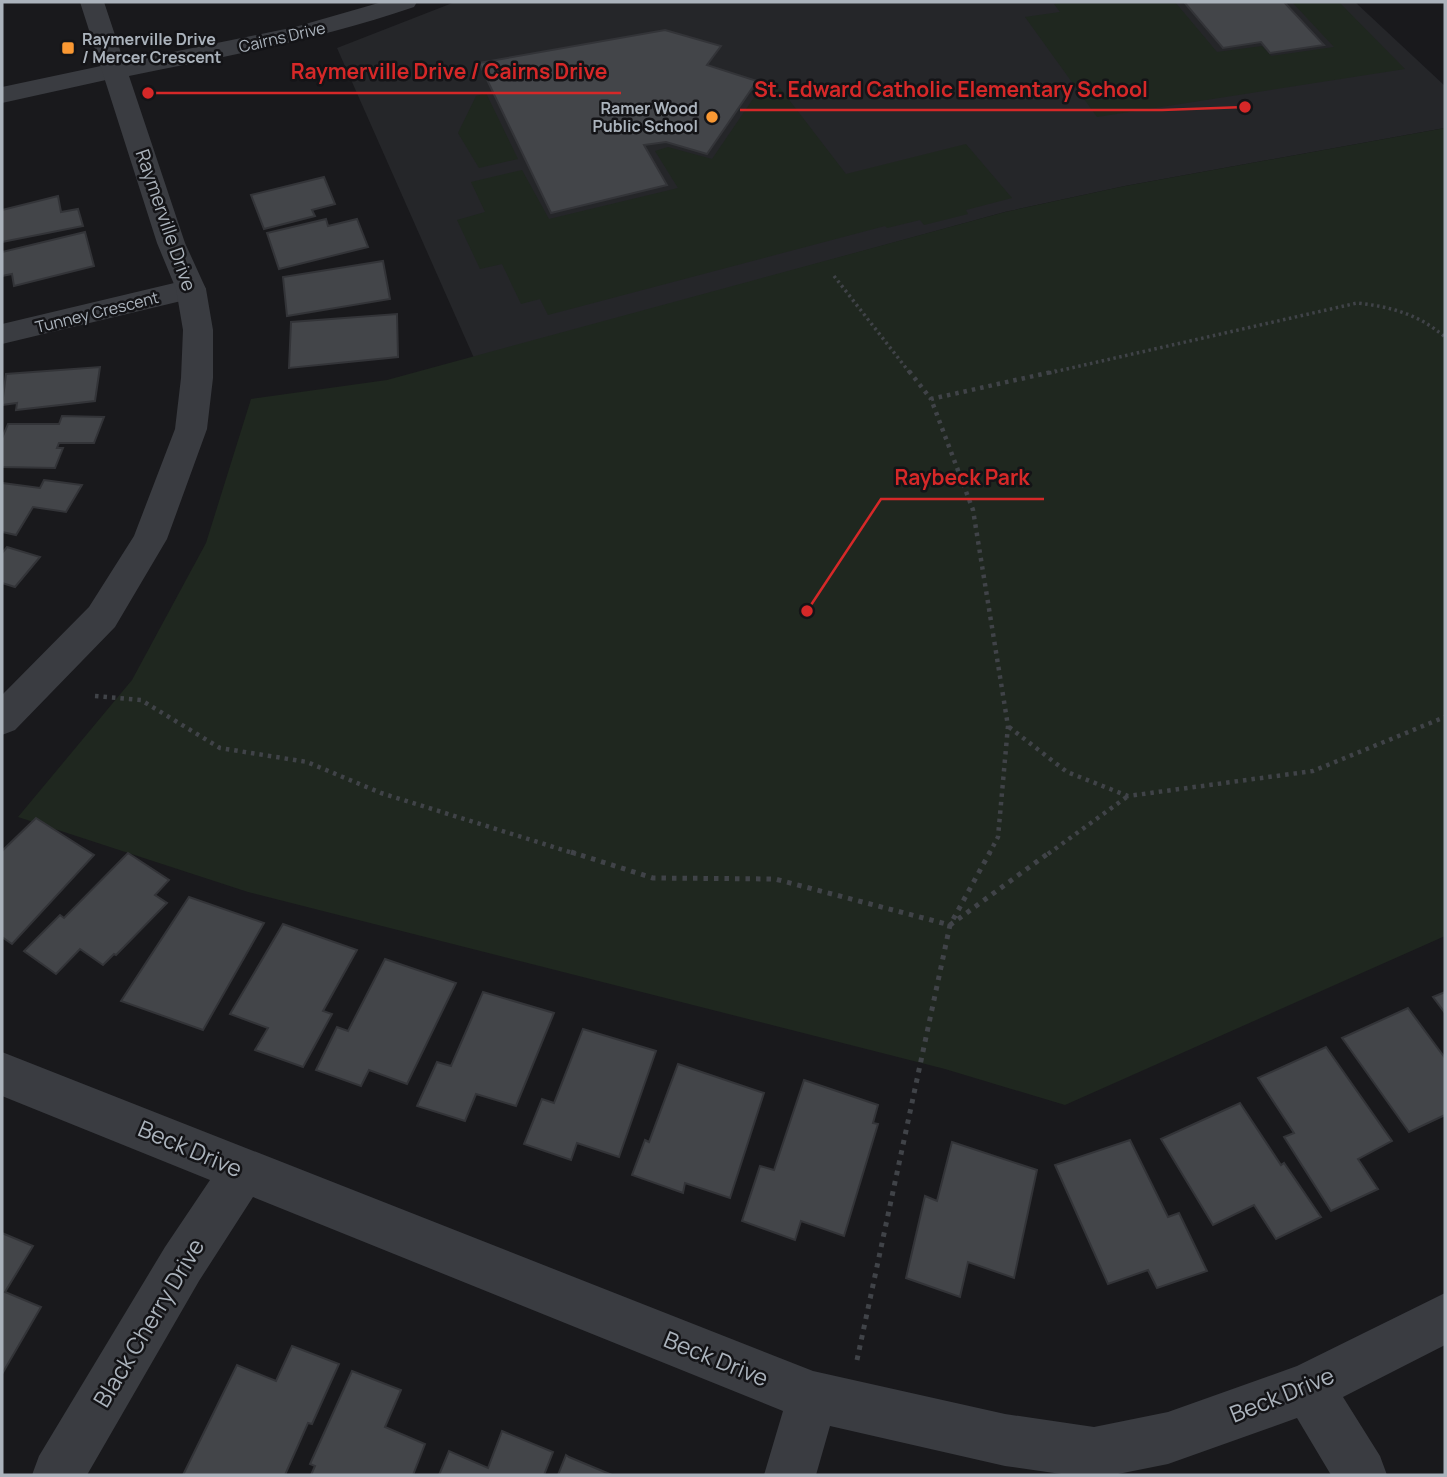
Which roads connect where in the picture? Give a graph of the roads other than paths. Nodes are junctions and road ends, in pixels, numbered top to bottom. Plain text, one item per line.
1 (92, 2) edge
2 (405, 2) edge
3 (115, 71) junction
4 (2, 95) edge
5 (191, 289) junction
6 (2, 334) edge
7 (2, 719) edge
8 (2, 1074) edge
9 (243, 1171) junction
10 (1445, 1318) edge
11 (1308, 1388) junction
12 (830, 1401) junction
13 (58, 1475) edge
14 (790, 1475) edge
15 (1361, 1475) edge

1 - 3 street, Raymerville Drive
2 - 3 street, Cairns Drive
3 - 4 street, Cairns Drive
3 - 5 street, Raymerville Drive
5 - 6 street, Tunney Crescent
5 - 7 street, Raymerville Drive
8 - 9 street, Beck Drive
9 - 12 street, Beck Drive
9 - 13 street, Black Cherry Drive
10 - 11 street, Beck Drive
11 - 12 street, Beck Drive
11 - 15 street
12 - 14 street

